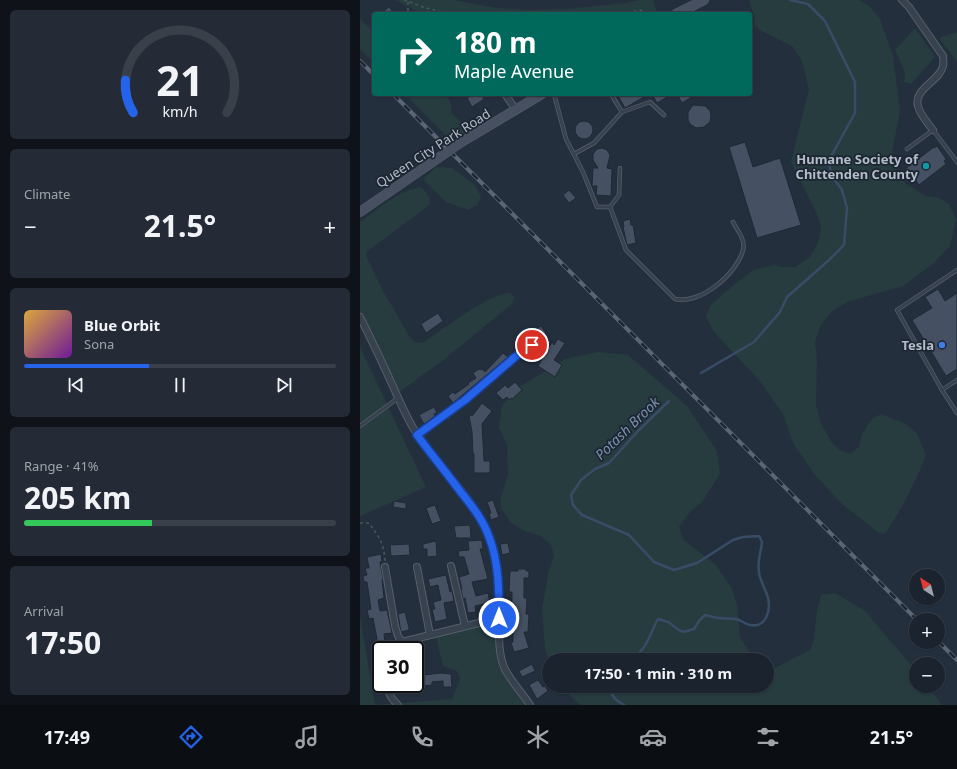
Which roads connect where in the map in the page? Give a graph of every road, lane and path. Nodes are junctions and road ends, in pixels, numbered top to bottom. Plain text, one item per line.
1 (404, 0) edge
2 (704, 0) edge
3 (902, 0) edge
4 (408, 2) junction
5 (408, 12) edge
6 (442, 12) edge
7 (631, 12) edge
8 (644, 12) edge
9 (680, 12) edge
10 (506, 96) edge
11 (539, 96) edge
12 (555, 96) edge
13 (612, 96) edge
14 (516, 110) junction
15 (622, 112) junction
16 (664, 115) dead end
17 (933, 130) junction
18 (907, 149) dead end
19 (574, 154) junction
20 (957, 162) edge
21 (620, 168) dead end
22 (610, 206) junction
23 (360, 212) edge
24 (733, 222) dead end
25 (957, 270) edge
26 (360, 317) edge
27 (532, 345) dead end
28 (957, 380) edge
29 (942, 390) junction
30 (398, 398) junction
31 (957, 413) edge
32 (360, 426) edge
33 (417, 435) junction
34 (360, 523) edge
35 (451, 566) dead end
36 (385, 567) joint
37 (417, 567) dead end
38 (499, 618) junction
39 (465, 626) junction
40 (430, 635) junction
41 (401, 641) edge
42 (406, 641) edge
43 (389, 693) edge
44 (398, 705) edge
45 (530, 705) edge

1 - 4 path
2 - 9 street
3 - 17 street
4 - 5 path
4 - 6 path
7 - 8 path
10 - 14 street
11 - 14 street, Queen City Park Road
12 - 19 lane
13 - 15 lane
14 - 23 street, Queen City Park Road, bridge
15 - 16 lane
15 - 19 lane
17 - 18 lane
17 - 20 lane
19 - 22 lane
21 - 22 lane
22 - 24 lane
25 - 29 lane
26 - 30 street
27 - 33 street
28 - 29 lane
29 - 31 lane
30 - 32 lane
30 - 33 street
33 - 38 street
34 - 36 path
35 - 39 street
36 - 41 street
37 - 40 street
38 - 39 street
38 - 45 street
39 - 40 street
40 - 42 street
43 - 44 street

